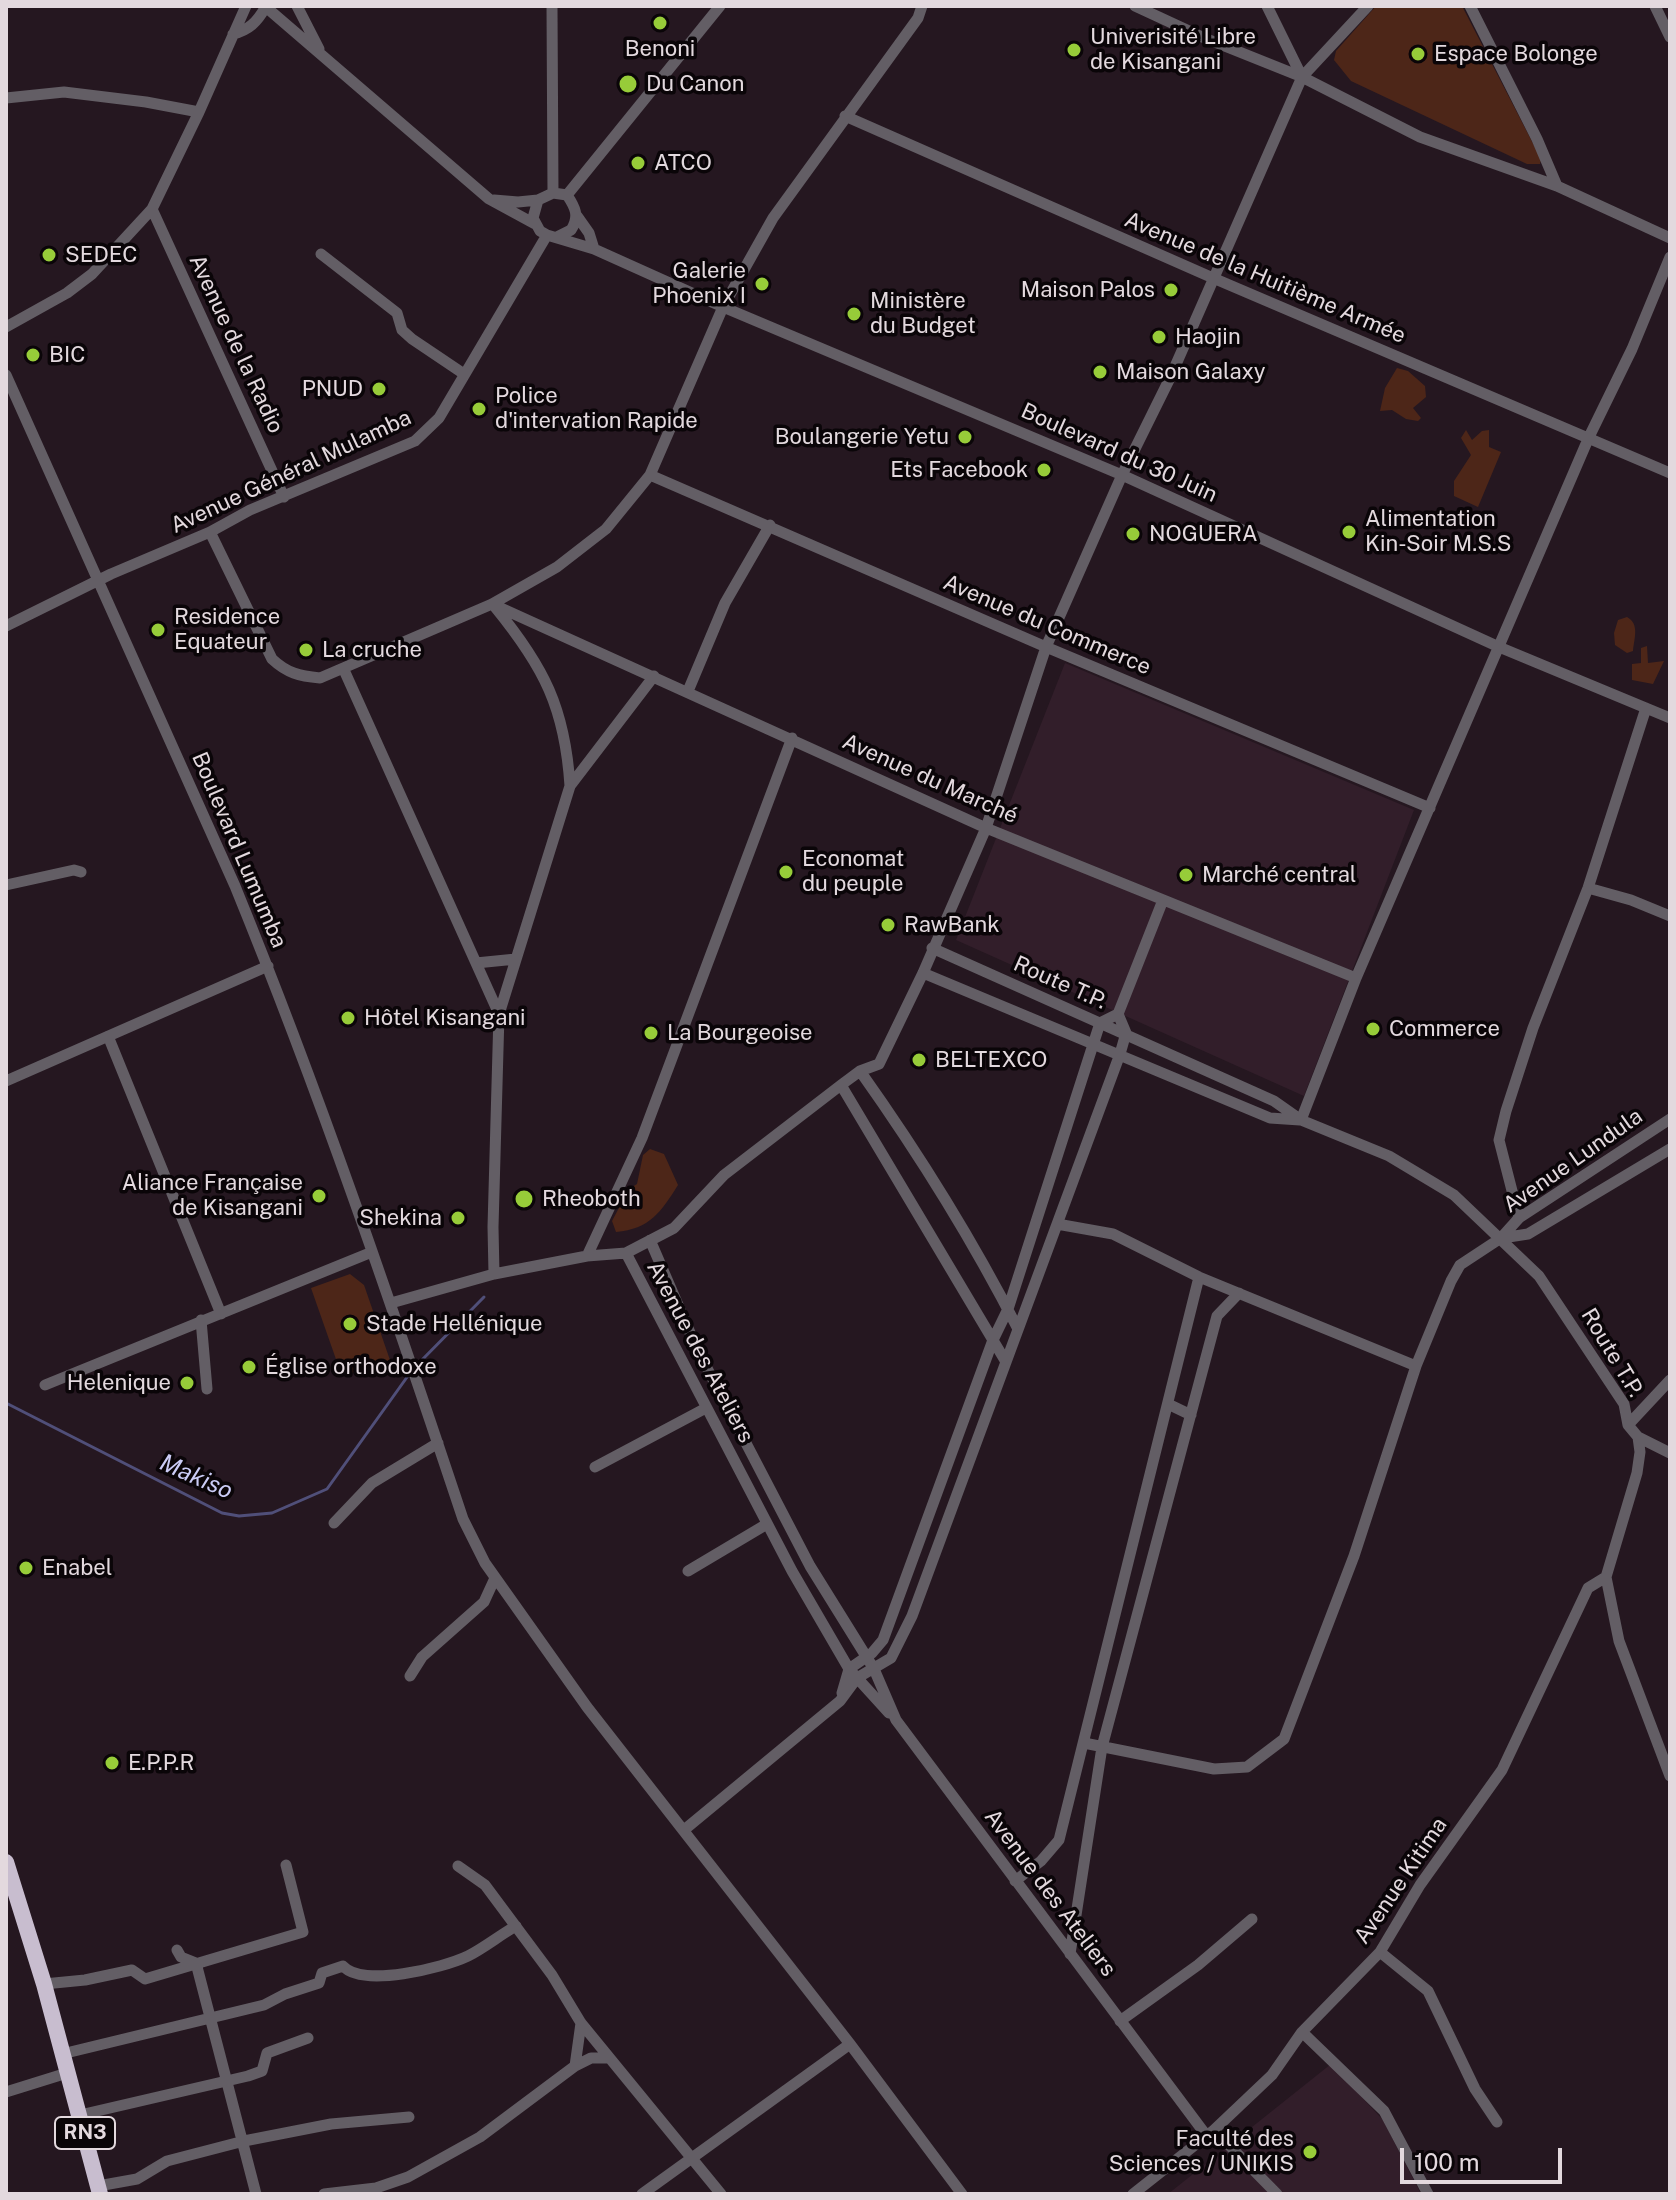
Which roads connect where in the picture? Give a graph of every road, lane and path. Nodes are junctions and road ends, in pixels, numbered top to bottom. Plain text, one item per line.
1 (246, 6) edge
2 (297, 6) edge
3 (552, 6) edge
4 (720, 6) edge
5 (922, 6) edge
6 (1135, 6) edge
7 (1267, 6) edge
8 (1368, 6) edge
9 (1470, 6) edge
10 (1655, 6) edge
11 (269, 7) edge
12 (233, 34) junction
13 (1670, 37) edge
14 (323, 57) junction
15 (1302, 77) junction
16 (6, 98) edge
17 (199, 112) junction
18 (845, 116) junction
19 (1557, 186) junction
20 (553, 193) junction
21 (567, 195) junction
22 (489, 199) junction
23 (538, 200) junction
24 (152, 209) junction
25 (577, 216) junction
26 (535, 224) junction
27 (552, 236) junction
28 (1670, 238) edge
29 (594, 249) junction
30 (321, 254) dead end
31 (1670, 257) edge
32 (1213, 278) junction
33 (723, 307) junction
34 (6, 327) edge
35 (464, 374) junction
36 (6, 375) edge
37 (1589, 437) junction
38 (1670, 473) edge
39 (650, 475) junction
40 (1122, 475) junction
41 (284, 497) junction
42 (770, 525) junction
43 (210, 532) junction
44 (100, 582) junction
45 (492, 604) junction
46 (6, 626) edge
47 (1046, 647) junction
48 (1499, 647) junction
49 (344, 670) junction
50 (654, 676) junction
51 (688, 691) junction
52 (1646, 708) junction
53 (1670, 718) edge
54 (792, 738) junction
55 (570, 786) junction
56 (1430, 808) junction
57 (986, 828) junction
58 (81, 872) dead end
59 (6, 885) edge
60 (1588, 888) junction
61 (1163, 900) junction
62 (1670, 916) edge
63 (932, 948) junction
64 (516, 959) junction
65 (476, 963) junction
66 (268, 966) junction
67 (923, 973) junction
68 (1356, 978) junction
69 (499, 1014) junction
70 (1118, 1014) junction
71 (1100, 1023) junction
72 (1126, 1033) junction
73 (108, 1036) junction
74 (1093, 1044) junction
75 (1120, 1054) junction
76 (860, 1071) junction
77 (6, 1081) edge
78 (841, 1085) junction
79 (1670, 1119) edge
80 (1301, 1120) junction
81 (1670, 1149) edge
82 (1519, 1218) junction
83 (1057, 1224) junction
84 (1501, 1238) junction
85 (650, 1240) junction
86 (372, 1252) junction
87 (626, 1253) junction
88 (587, 1256) junction
89 (494, 1274) junction
90 (1199, 1277) junction
91 (1239, 1293) junction
92 (391, 1303) junction
93 (1008, 1309) junction
94 (221, 1314) junction
95 (201, 1320) junction
96 (1018, 1329) junction
97 (993, 1340) junction
98 (1006, 1362) junction
99 (1416, 1366) junction
100 (1670, 1380) edge
101 (45, 1385) dead end
102 (207, 1389) dead end
103 (1168, 1404) junction
104 (706, 1408) junction
105 (1191, 1415) junction
106 (1628, 1425) junction
107 (1638, 1437) junction
108 (438, 1443) junction
109 (1670, 1453) edge
110 (595, 1467) dead end
111 (334, 1523) dead end
112 (767, 1524) junction
113 (688, 1571) dead end
114 (1606, 1577) junction
115 (495, 1578) junction
116 (866, 1657) junction
117 (874, 1669) junction
118 (853, 1674) junction
119 (410, 1676) dead end
120 (896, 1720) junction
121 (1084, 1743) junction
122 (1102, 1747) junction
123 (1670, 1776) edge
124 (684, 1830) junction
125 (6, 1862) edge
126 (286, 1865) dead end
127 (458, 1866) dead end
128 (1015, 1881) junction
129 (1252, 1919) dead end
130 (516, 1926) junction
131 (177, 1950) dead end
132 (1380, 1952) junction
133 (1070, 1954) junction
134 (196, 1963) junction
135 (44, 1984) junction
136 (210, 2017) junction
137 (1120, 2021) junction
138 (581, 2023) junction
139 (1302, 2032) junction
140 (308, 2038) dead end
141 (850, 2044) junction
142 (62, 2054) junction
143 (609, 2058) junction
144 (575, 2066) junction
145 (67, 2073) junction
146 (225, 2080) junction
147 (6, 2092) edge
148 (80, 2115) junction
149 (409, 2117) dead end
150 (1497, 2122) dead end
151 (1210, 2132) junction
152 (244, 2141) junction
153 (694, 2159) junction
154 (99, 2190) edge
155 (1148, 2190) edge
156 (256, 2194) edge
157 (324, 2194) edge
158 (642, 2194) edge
159 (721, 2194) edge
160 (962, 2194) edge
161 (1133, 2194) edge
162 (1277, 2194) edge
163 (1428, 2194) edge

1 - 12 street
2 - 14 street
3 - 20 street
4 - 21 street
5 - 18 street
6 - 15 street
7 - 15 street
8 - 15 street
9 - 19 street
10 - 13 street
11 - 12 street
11 - 14 street
12 - 17 street
14 - 22 street
15 - 19 street
15 - 32 street
16 - 17 street
17 - 24 street
18 - 32 street, Avenue de la Huitième Armée
18 - 33 street
19 - 28 street
20 - 21 street
20 - 23 street
21 - 25 street
22 - 23 street
22 - 26 street
23 - 26 street
24 - 34 street
24 - 41 street, Avenue de la Radio
25 - 27 street
25 - 29 street
26 - 27 street
27 - 29 street, Boulevard du 30 Juin
27 - 35 street, Avenue Général Mulamba
29 - 33 street, Boulevard du 30 Juin
30 - 35 street
31 - 37 street
32 - 37 street, Avenue de la Huitième Armée
32 - 40 street
33 - 39 street
33 - 40 street, Boulevard du 30 Juin
35 - 41 street, Avenue Général Mulamba
36 - 44 street, Boulevard Lumumba
37 - 38 street, Avenue de la Huitième Armée
37 - 48 street
39 - 42 street, Avenue du Commerce
39 - 45 street
40 - 47 street
40 - 48 street, Boulevard du 30 Juin
41 - 43 street, Avenue Général Mulamba
42 - 47 street, Avenue du Commerce
42 - 51 street
43 - 44 street, Avenue Général Mulamba
43 - 49 street
44 - 46 street, Avenue Général Mulamba
44 - 66 street, Boulevard Lumumba
45 - 49 street
45 - 50 street, Avenue du Marché
45 - 55 street
47 - 56 street, Avenue du Commerce
47 - 57 street
48 - 52 street, Boulevard du 30 Juin
48 - 56 street
49 - 65 street
50 - 51 street, Avenue du Marché
50 - 55 street
51 - 54 street, Avenue du Marché
52 - 53 street, Boulevard du 30 Juin
52 - 60 street
54 - 57 street, Avenue du Marché
54 - 88 street
55 - 64 street
56 - 68 street
57 - 61 street, Avenue du Marché
57 - 63 street
58 - 59 street
60 - 62 street
60 - 82 street
61 - 68 street, Avenue du Marché
61 - 70 street
63 - 67 street
63 - 71 street, Route T.P.
64 - 65 street
64 - 69 street
65 - 69 street
66 - 73 street
66 - 86 street, Boulevard Lumumba
67 - 74 street, Route T.P.
67 - 76 street
68 - 80 street
69 - 89 street
70 - 71 street
70 - 72 street
71 - 72 street, Route T.P.
71 - 74 street
72 - 75 street
72 - 80 street, Route T.P.
73 - 77 street
73 - 94 street
74 - 75 street, Route T.P.
74 - 93 street
75 - 80 street, Route T.P.
75 - 83 street
76 - 78 street
76 - 93 street
78 - 85 street
78 - 97 street
79 - 82 street, Avenue Lundula
80 - 84 street, Route T.P.
81 - 84 street, Avenue Lundula
82 - 84 street, Avenue Lundula
83 - 90 street
83 - 96 street
84 - 99 street
84 - 106 street, Route T.P.
85 - 87 street
85 - 116 street, Avenue des Ateliers
86 - 92 street, Boulevard Lumumba
86 - 94 street
87 - 88 street
87 - 104 street, Avenue des Ateliers
88 - 89 street
89 - 92 street
90 - 91 street
90 - 103 street
91 - 99 street
91 - 105 street
92 - 108 street, Boulevard Lumumba
93 - 96 street
93 - 97 street
94 - 95 street
95 - 101 street
95 - 102 street
96 - 98 street
97 - 98 street
97 - 116 street
98 - 117 street
99 - 122 street
100 - 106 street
103 - 105 street
103 - 121 street
104 - 110 street
104 - 112 street, Avenue des Ateliers
105 - 122 street
106 - 107 street, Route T.P.
107 - 109 street
107 - 114 street
108 - 111 street
108 - 115 street, Boulevard Lumumba
112 - 113 street
112 - 118 street, Avenue des Ateliers
114 - 123 street
114 - 132 street, Avenue Kitima
115 - 119 street
115 - 124 street, Boulevard Lumumba
116 - 117 street, Avenue des Ateliers
116 - 118 street
117 - 118 street
117 - 120 street, Avenue des Ateliers
118 - 120 street, Avenue des Ateliers
118 - 124 street
120 - 128 street, Avenue des Ateliers
121 - 122 street
121 - 128 street
122 - 133 street
124 - 141 street, Boulevard Lumumba
125 - 135 highway, RN3
126 - 134 street
127 - 130 street
128 - 133 street, Avenue des Ateliers
129 - 137 street
130 - 136 street
130 - 138 street
131 - 134 street
132 - 139 street, Avenue Kitima
132 - 150 street
133 - 137 street, Avenue des Ateliers
134 - 135 street
134 - 136 street
135 - 142 highway, RN3
136 - 142 street
136 - 146 street
137 - 151 street, Avenue des Ateliers
138 - 143 street
138 - 144 street
139 - 151 street, Avenue Kitima
139 - 163 street
140 - 146 street
141 - 153 street
141 - 160 street, Boulevard Lumumba
142 - 145 highway, RN3
143 - 144 street
143 - 153 street
144 - 157 street
145 - 147 street
145 - 148 highway, RN3
146 - 148 street
146 - 152 street
148 - 154 highway, RN3
149 - 152 street
151 - 155 street, Avenue Kitima
151 - 162 street, Avenue des Ateliers
152 - 154 street
152 - 156 street
153 - 158 street
153 - 159 street
155 - 161 street, Avenue Kitima

